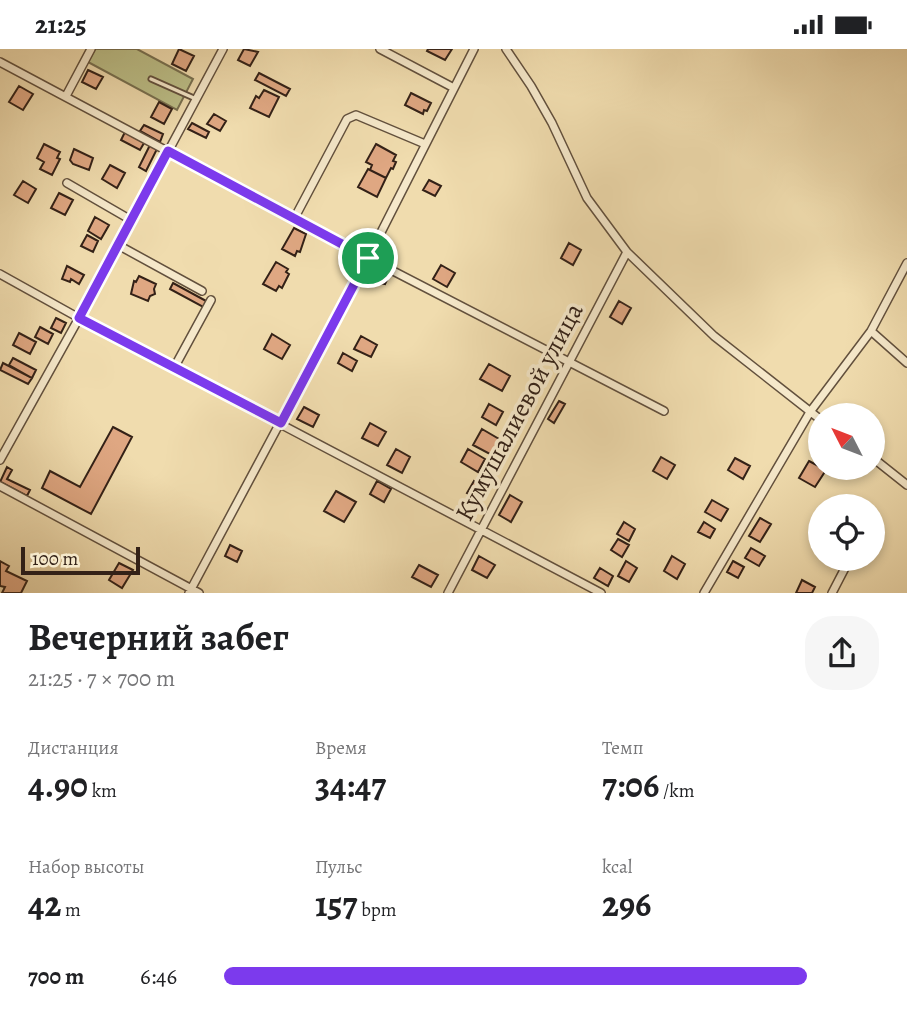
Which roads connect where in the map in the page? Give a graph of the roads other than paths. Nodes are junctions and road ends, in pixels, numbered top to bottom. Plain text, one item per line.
1 (91, 49) edge
2 (223, 49) edge
3 (380, 49) edge
4 (474, 49) edge
5 (506, 49) edge
6 (0, 62) edge
7 (151, 79) dead end
8 (454, 88) junction
9 (66, 96) junction
10 (196, 99) junction
11 (425, 144) junction
12 (168, 151) junction
13 (67, 183) dead end
14 (294, 219) junction
15 (131, 220) junction
16 (118, 245) junction
17 (627, 252) junction
18 (368, 258) junction
19 (907, 263) edge
20 (0, 274) edge
21 (202, 291) dead end
22 (211, 300) dead end
23 (79, 318) junction
24 (871, 331) junction
25 (569, 362) junction
26 (907, 363) edge
27 (174, 368) junction
28 (817, 403) edge
29 (808, 410) edge
30 (664, 411) dead end
31 (808, 415) edge
32 (281, 423) junction
33 (0, 460) edge
34 (886, 468) edge
35 (907, 485) edge
36 (0, 487) edge
37 (481, 529) junction
38 (843, 571) edge
39 (190, 590) edge
40 (199, 593) edge
41 (447, 593) edge
42 (601, 593) edge
43 (704, 593) edge
44 (831, 593) edge

1 - 9 street
2 - 10 street
3 - 8 street
4 - 8 street
5 - 17 street
6 - 9 street
7 - 10 lane
8 - 11 street
9 - 12 street
10 - 12 street
11 - 14 street
11 - 18 street
12 - 14 street
12 - 15 street
13 - 15 street
14 - 18 street
15 - 16 street
16 - 21 street
16 - 23 street
17 - 25 street, Кумушалиевой улица
17 - 29 street
18 - 25 street
18 - 32 street
19 - 24 street
20 - 23 street
22 - 27 street
23 - 27 street
23 - 33 street
24 - 26 street
24 - 28 street
25 - 30 street
25 - 37 street, Кумушалиевой улица
27 - 32 street
31 - 43 street
32 - 37 street
32 - 39 street
34 - 35 street
36 - 39 street
37 - 41 street, Кумушалиевой улица
37 - 42 street
38 - 44 street
39 - 40 street

